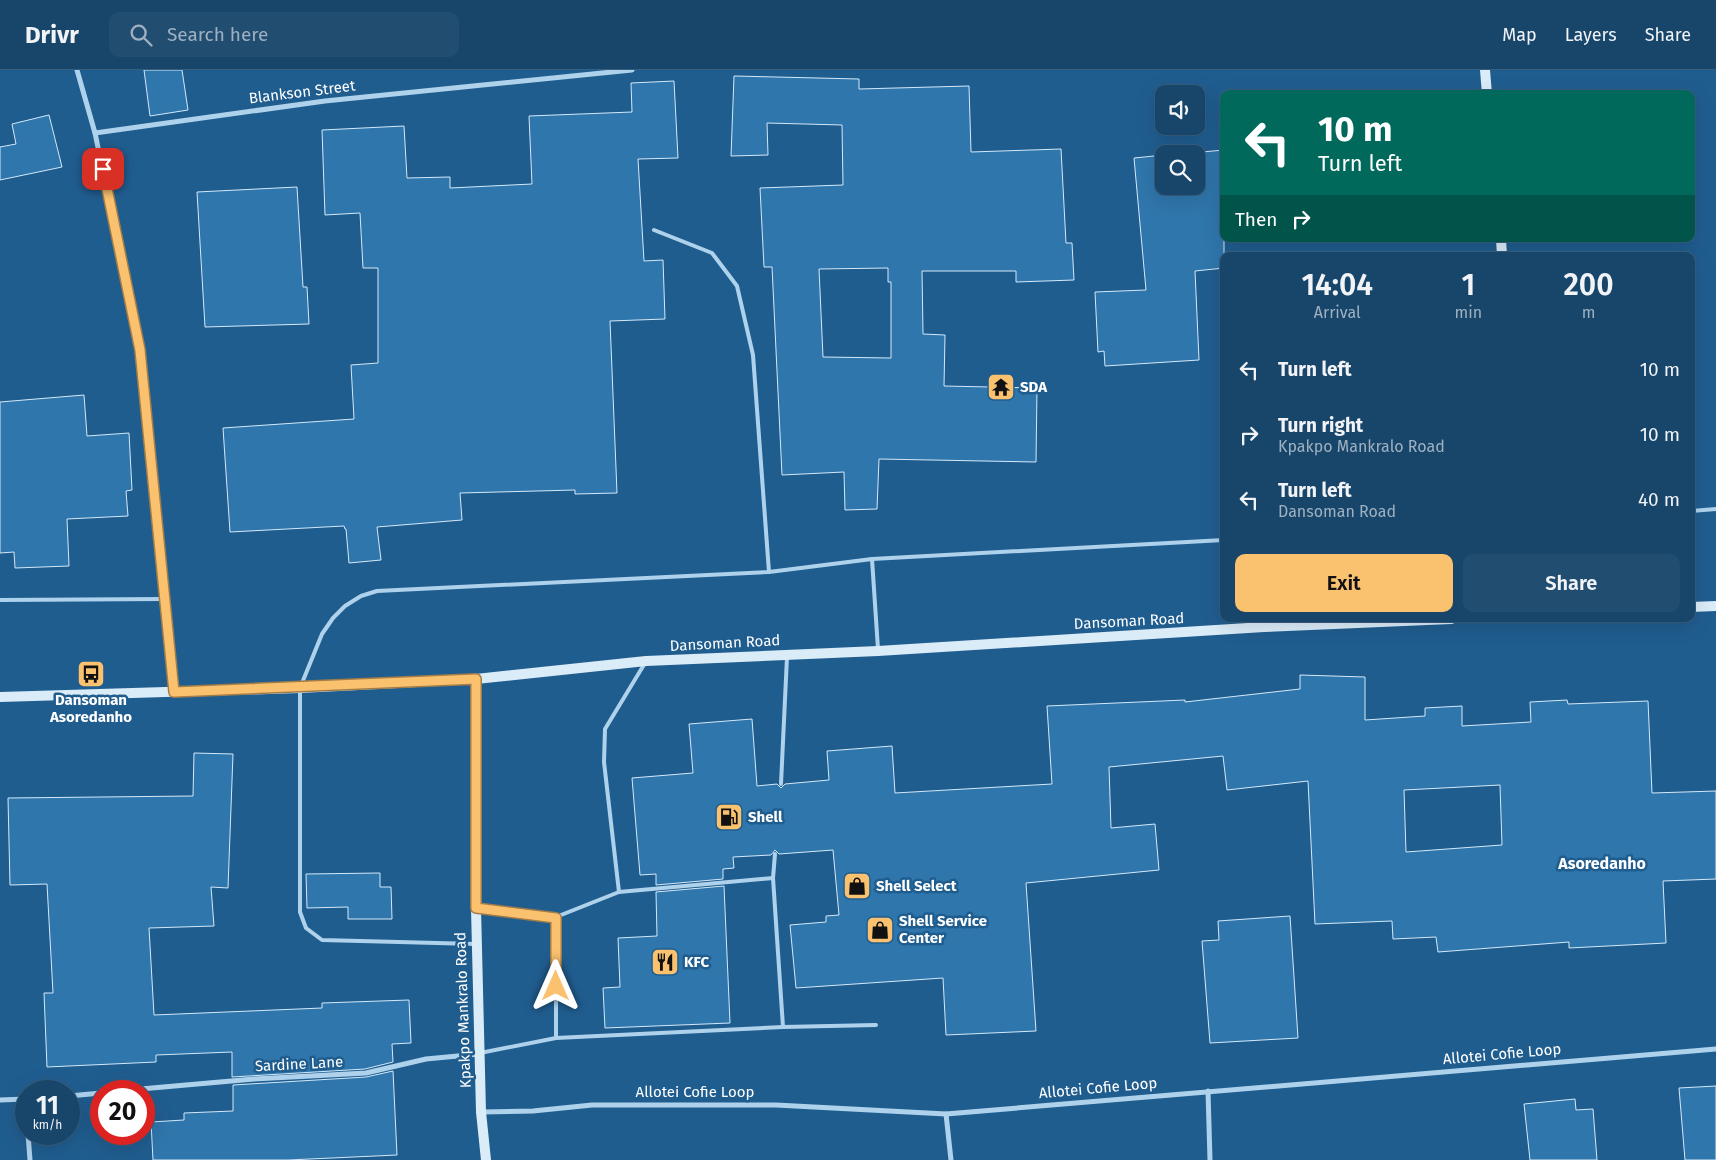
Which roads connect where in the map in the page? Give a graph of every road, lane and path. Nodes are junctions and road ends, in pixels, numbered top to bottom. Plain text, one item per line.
1 (77, 70) edge
2 (632, 70) edge
3 (1485, 70) edge
4 (1487, 90) edge
5 (95, 133) junction
6 (654, 230) dead end
7 (1695, 510) edge
8 (1716, 510) edge
9 (1220, 540) edge
10 (872, 559) junction
11 (769, 572) junction
12 (165, 599) junction
13 (0, 600) edge
14 (1716, 606) edge
15 (1695, 607) edge
16 (1311, 622) edge
17 (1264, 623) edge
18 (878, 650) junction
19 (787, 655) junction
20 (646, 661) junction
21 (476, 679) junction
22 (300, 688) junction
23 (174, 692) junction
24 (0, 697) edge
25 (780, 784) dead end
26 (775, 854) dead end
27 (773, 878) junction
28 (619, 892) junction
29 (476, 908) junction
30 (556, 918) junction
31 (476, 944) junction
32 (876, 1025) dead end
33 (784, 1027) junction
34 (556, 1038) junction
35 (1716, 1049) edge
36 (480, 1054) junction
37 (155, 1088) edge
38 (1208, 1091) junction
39 (15, 1099) edge
40 (0, 1100) edge
41 (481, 1112) junction
42 (946, 1114) junction
43 (29, 1145) edge
44 (30, 1160) edge
45 (486, 1160) edge
46 (951, 1160) edge
47 (1210, 1160) edge

1 - 5 street
2 - 5 street, Blankson Street
3 - 4 main road
5 - 12 street
6 - 11 lane
7 - 8 lane
9 - 10 lane
10 - 11 lane
10 - 18 lane
11 - 22 lane
12 - 13 lane
12 - 23 street
14 - 15 main road
16 - 17 main road, Dansoman Road
17 - 18 main road, Dansoman Road
18 - 19 main road, Dansoman Road
19 - 20 main road, Dansoman Road
19 - 25 lane
20 - 21 main road, Dansoman Road
20 - 28 lane
21 - 22 main road, Dansoman Road
21 - 29 main road, Kpakpo Mankralo Road
22 - 23 main road, Dansoman Road
22 - 31 lane
23 - 24 main road, Dansoman Road
26 - 27 lane
27 - 28 lane
27 - 33 lane
28 - 30 lane
29 - 30 lane
29 - 31 main road, Kpakpo Mankralo Road
30 - 34 lane
31 - 36 main road, Kpakpo Mankralo Road
32 - 33 lane
33 - 34 lane
34 - 36 lane
35 - 38 street, Allotei Cofie Loop
36 - 37 street, Sardine Lane
36 - 41 main road, Kpakpo Mankralo Road
38 - 42 street, Allotei Cofie Loop
38 - 47 street
39 - 40 street
41 - 42 street, Allotei Cofie Loop
41 - 45 main road, Kpakpo Mankralo Road
42 - 46 street
43 - 44 street

